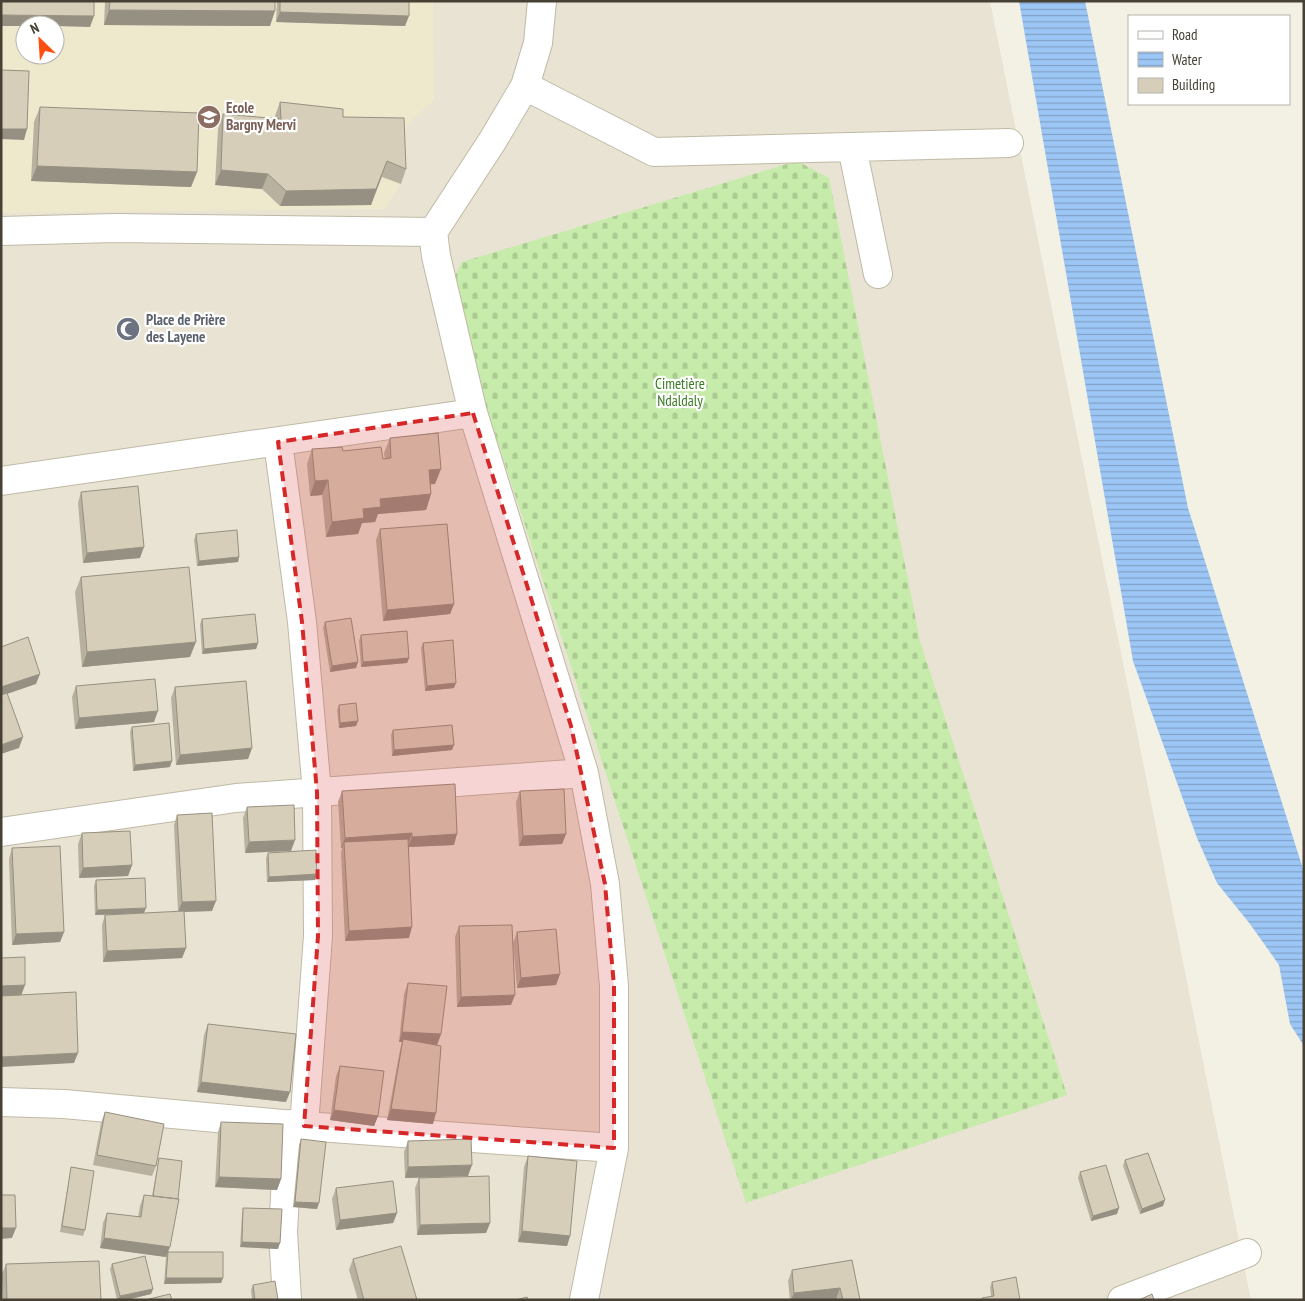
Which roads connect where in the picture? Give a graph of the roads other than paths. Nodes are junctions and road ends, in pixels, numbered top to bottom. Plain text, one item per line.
1 (542, 1) edge
2 (525, 86) junction
3 (1009, 143) dead end
4 (852, 147) junction
5 (1, 231) edge
6 (433, 232) junction
7 (878, 274) dead end
8 (473, 413) junction
9 (278, 442) junction
10 (1, 481) edge
11 (584, 773) junction
12 (317, 792) junction
13 (1, 832) edge
14 (1, 1102) edge
15 (297, 1125) junction
16 (614, 1148) junction
17 (1247, 1253) dead end
18 (287, 1300) edge
19 (584, 1300) edge
20 (1122, 1300) edge

1 - 2 street
2 - 4 street
2 - 6 street
3 - 4 street
4 - 7 street
5 - 6 street
6 - 8 street
8 - 9 street
8 - 11 street
9 - 10 street
9 - 12 street
11 - 12 street
11 - 16 street
12 - 13 street
12 - 15 street
14 - 15 street
15 - 16 street
15 - 18 street
16 - 19 street
17 - 20 street

